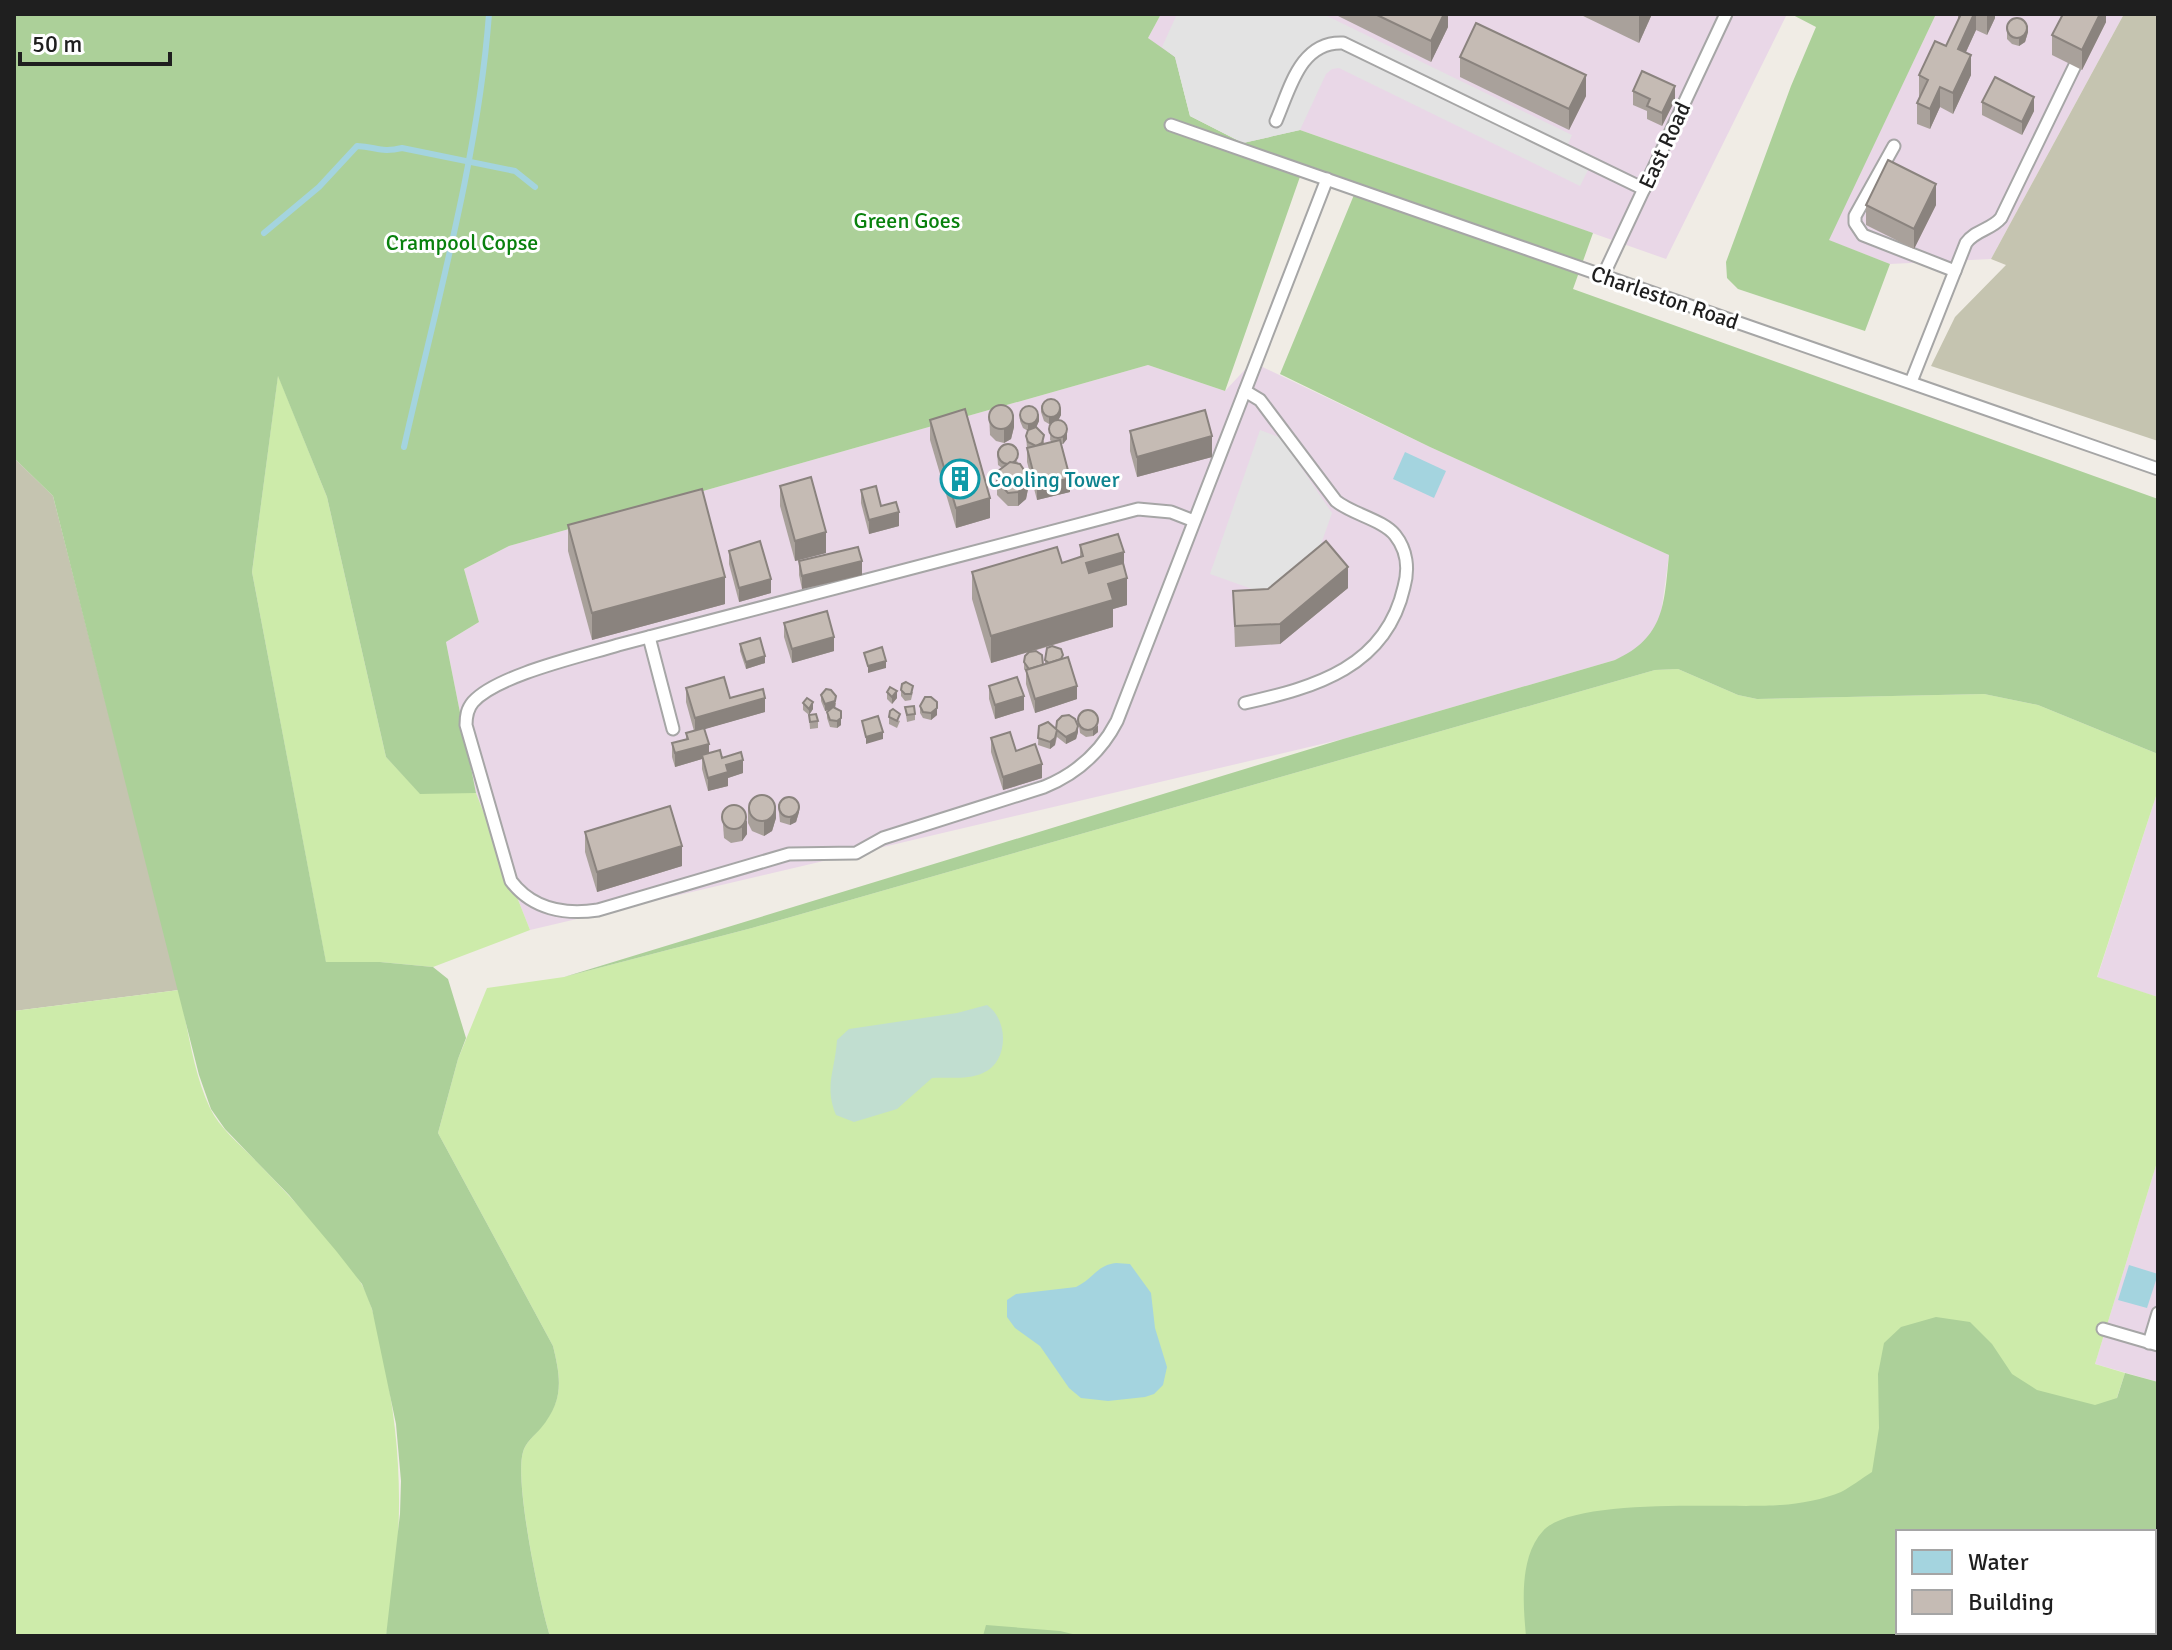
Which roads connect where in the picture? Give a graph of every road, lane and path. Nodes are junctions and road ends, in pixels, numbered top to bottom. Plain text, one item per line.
1 (1726, 14) edge
2 (2087, 42) edge
3 (1276, 121) dead end
4 (1171, 125) dead end
5 (1894, 146) dead end
6 (1327, 179) junction
7 (1644, 189) junction
8 (1955, 271) junction
9 (1603, 276) junction
10 (1911, 382) junction
11 (1245, 391) junction
12 (2158, 469) edge
13 (1194, 521) junction
14 (649, 637) junction
15 (1245, 703) dead end
16 (673, 729) dead end
17 (2158, 1313) edge
18 (2103, 1329) dead end
19 (2153, 1344) edge

1 - 7 lane, East Road
2 - 8 lane
3 - 7 lane
4 - 6 lane, Charleston Road
5 - 8 lane
6 - 9 lane, Charleston Road
6 - 11 lane
7 - 9 lane, East Road
8 - 10 lane
9 - 10 lane, Charleston Road
10 - 12 lane, Charleston Road
11 - 13 lane
11 - 15 lane
13 - 14 lane
13 - 14 lane
14 - 16 lane
17 - 19 lane
18 - 19 lane

